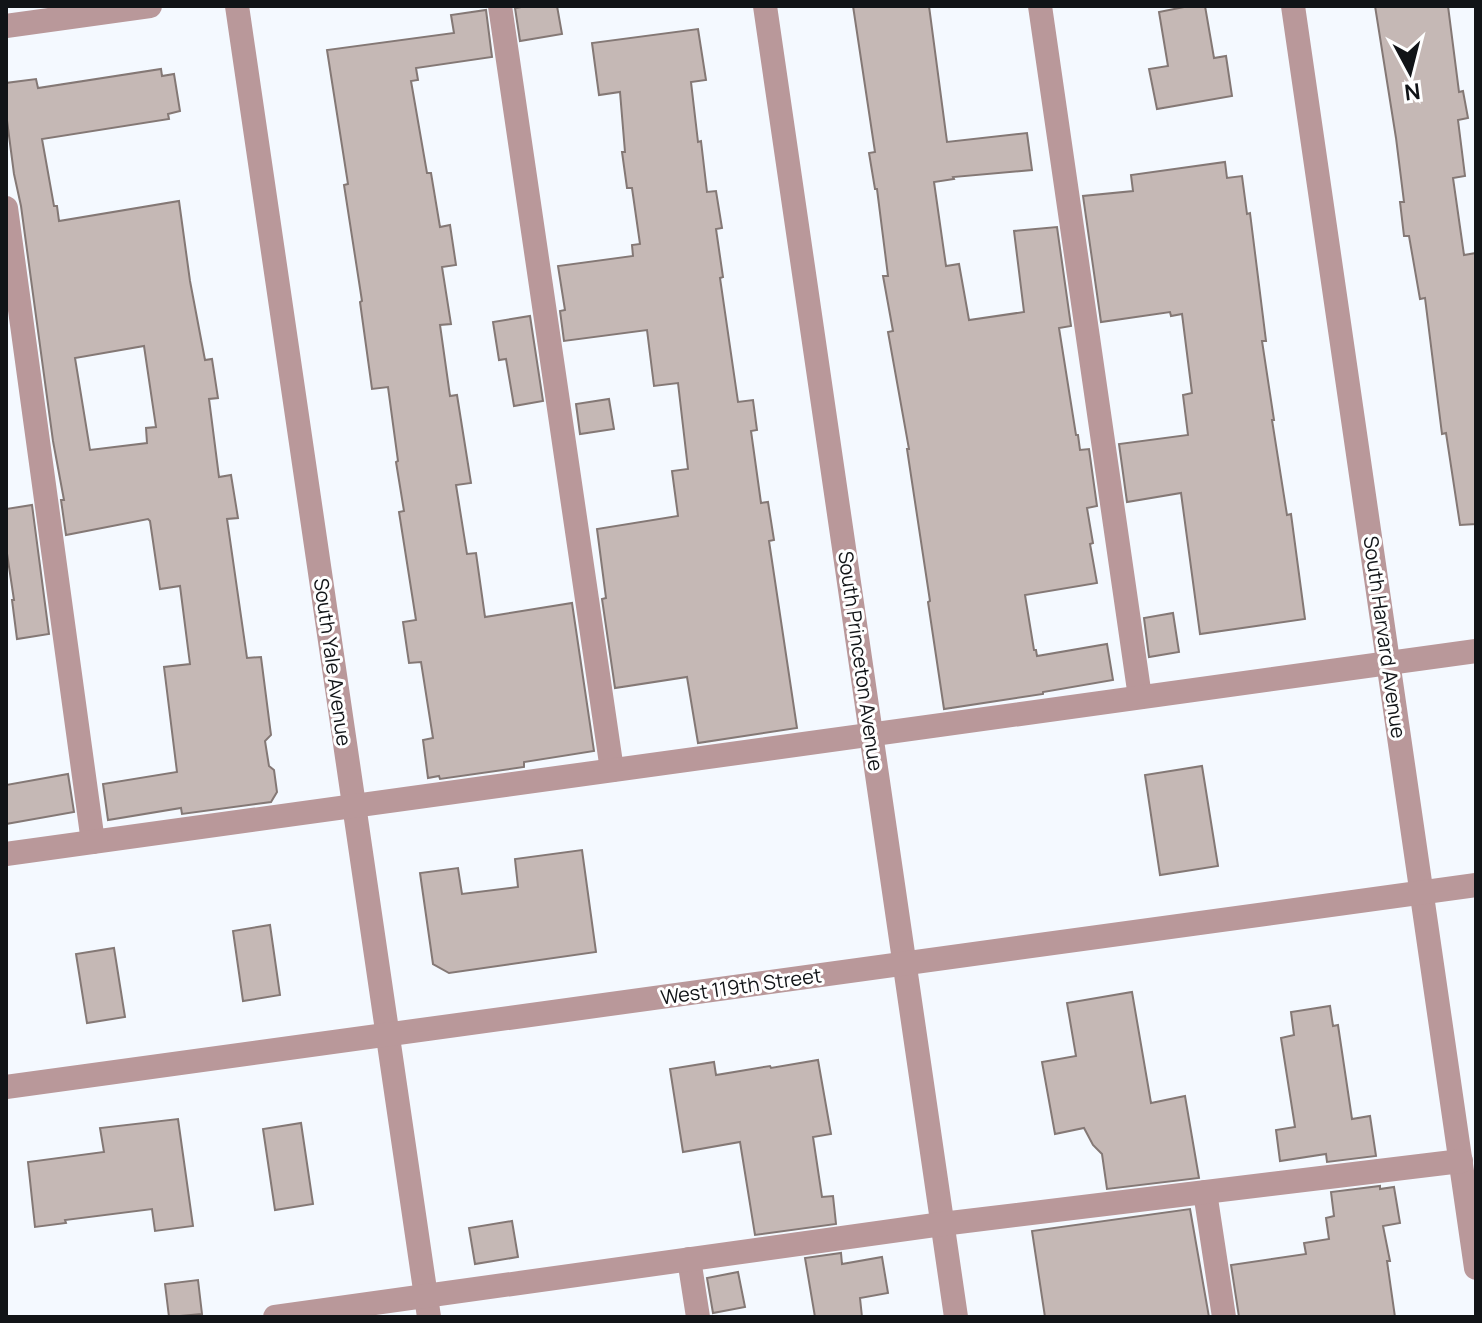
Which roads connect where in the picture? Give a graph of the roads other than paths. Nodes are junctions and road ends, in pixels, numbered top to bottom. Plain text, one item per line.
1 (150, 6) edge
2 (237, 6) edge
3 (500, 6) edge
4 (765, 6) edge
5 (1040, 6) edge
6 (1293, 6) edge
7 (6, 26) edge
8 (6, 208) edge
9 (1476, 651) edge
10 (1388, 663) junction
11 (1140, 697) junction
12 (871, 734) junction
13 (612, 770) junction
14 (354, 806) junction
15 (93, 842) junction
16 (6, 854) edge
17 (1476, 885) edge
18 (1422, 893) junction
19 (905, 964) junction
20 (387, 1035) junction
21 (6, 1087) edge
22 (1466, 1168) edge
23 (1205, 1192) junction
24 (942, 1224) junction
25 (689, 1259) junction
26 (1476, 1268) edge
27 (427, 1307) edge
28 (275, 1317) edge
29 (698, 1317) edge
30 (956, 1317) edge
31 (1224, 1317) edge

1 - 7 street
2 - 14 street, South Yale Avenue
3 - 13 street
4 - 12 street, South Princeton Avenue
5 - 11 street
6 - 10 street, South Harvard Avenue
8 - 15 street
9 - 10 street
10 - 11 street
10 - 18 street, South Harvard Avenue
11 - 12 street
12 - 13 street
12 - 19 street, South Princeton Avenue
13 - 14 street
14 - 15 street
14 - 20 street, South Yale Avenue
15 - 16 street
17 - 18 street, West 119th Street
18 - 19 street, West 119th Street
18 - 22 street, South Harvard Avenue
19 - 20 street, West 119th Street
19 - 24 street, South Princeton Avenue
20 - 21 street, West 119th Street
20 - 27 street, South Yale Avenue
22 - 23 street
22 - 26 street, South Harvard Avenue
23 - 24 street
23 - 31 street
24 - 25 street
24 - 30 street, South Princeton Avenue
25 - 27 street
25 - 29 street
27 - 28 street

